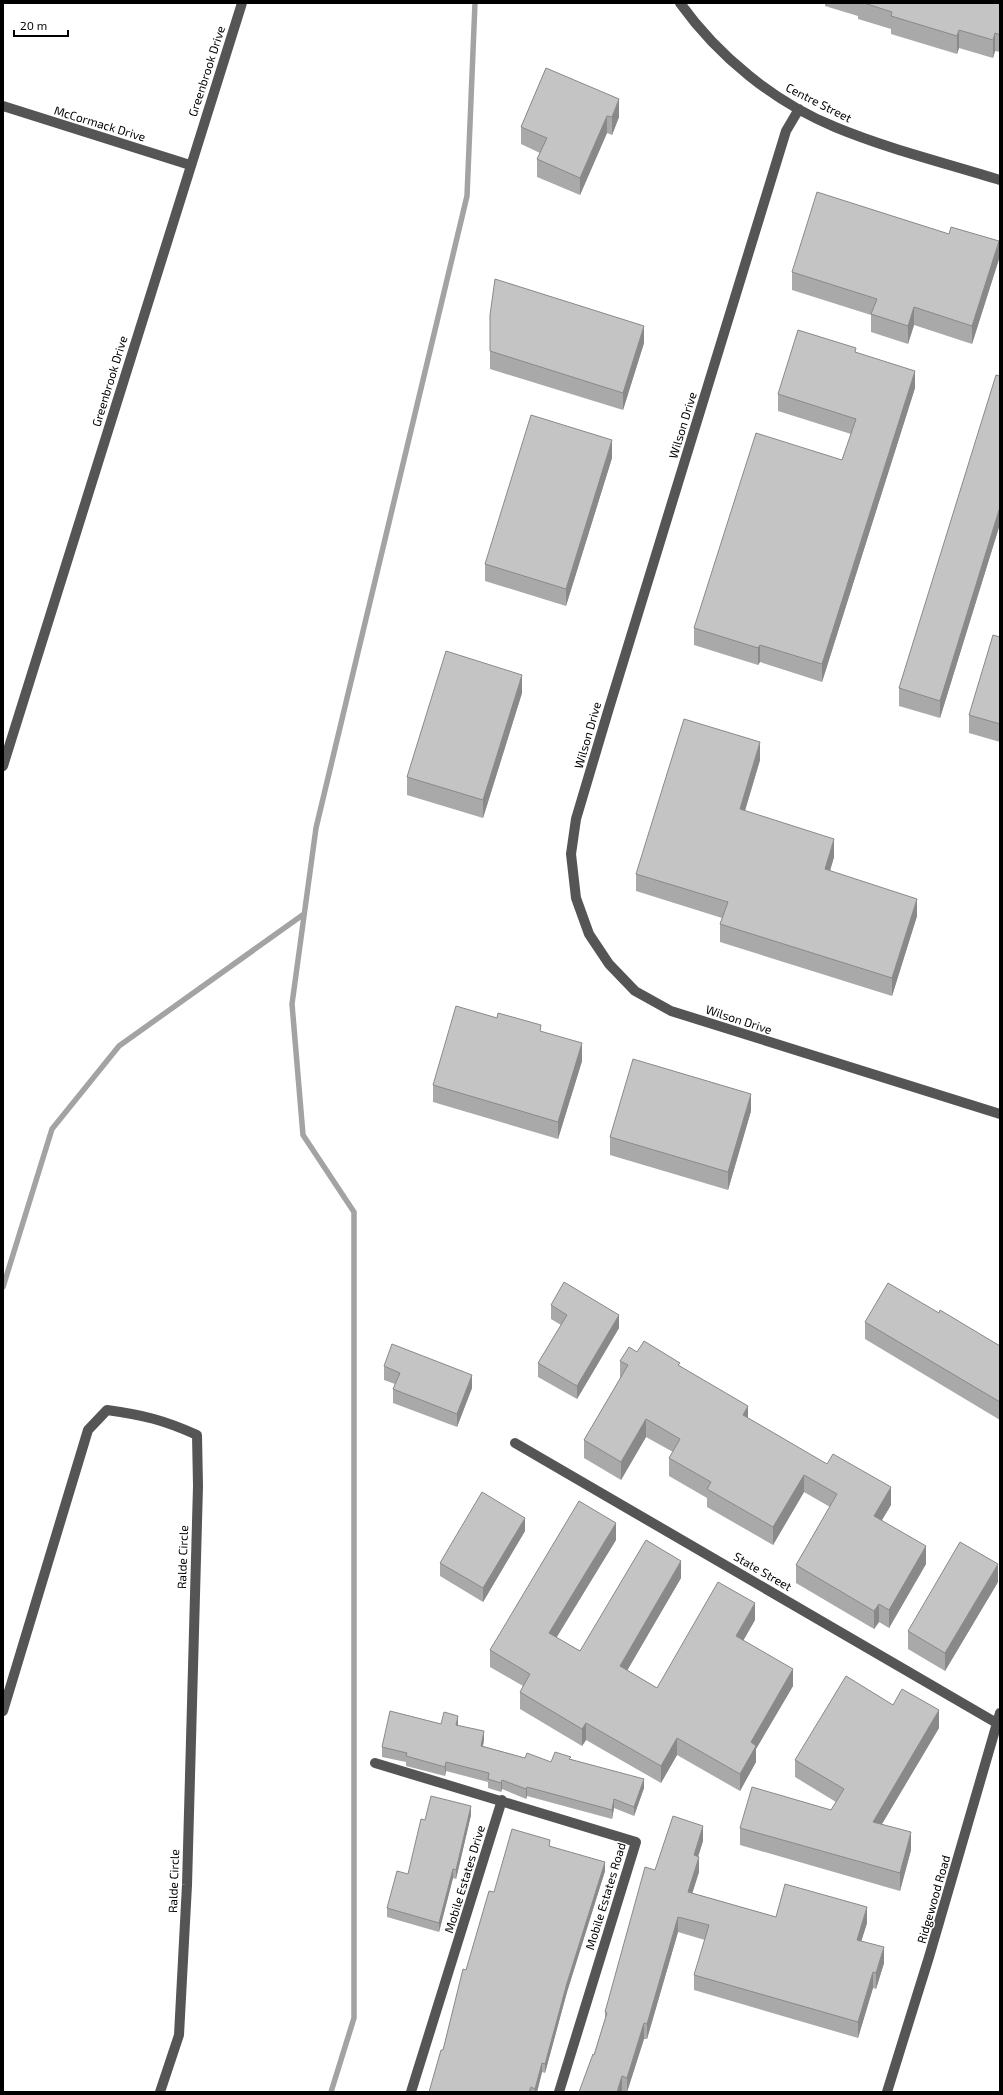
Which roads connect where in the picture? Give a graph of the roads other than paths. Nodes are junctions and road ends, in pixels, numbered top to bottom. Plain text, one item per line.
1 (242, 3) edge
2 (680, 3) edge
3 (3, 106) edge
4 (799, 109) junction
5 (190, 165) junction
6 (1000, 180) edge
7 (3, 766) edge
8 (1000, 1114) edge
9 (515, 1443) dead end
10 (3, 1710) edge
11 (999, 1720) edge
12 (375, 1763) dead end
13 (502, 1800) junction
14 (160, 2092) edge
15 (411, 2092) edge
16 (559, 2092) edge
17 (887, 2092) edge

1 - 5 street, Greenbrook Drive
2 - 4 street, Centre Street
3 - 5 street, McCormack Drive
4 - 6 street, Centre Street
4 - 8 street, Wilson Drive
5 - 7 street, Greenbrook Drive
9 - 11 street, State Street
10 - 14 street, Ralde Circle
11 - 17 street, Ridgewood Road
12 - 13 street
13 - 15 street, Mobile Estates Drive
13 - 16 street, Mobile Estates Road

